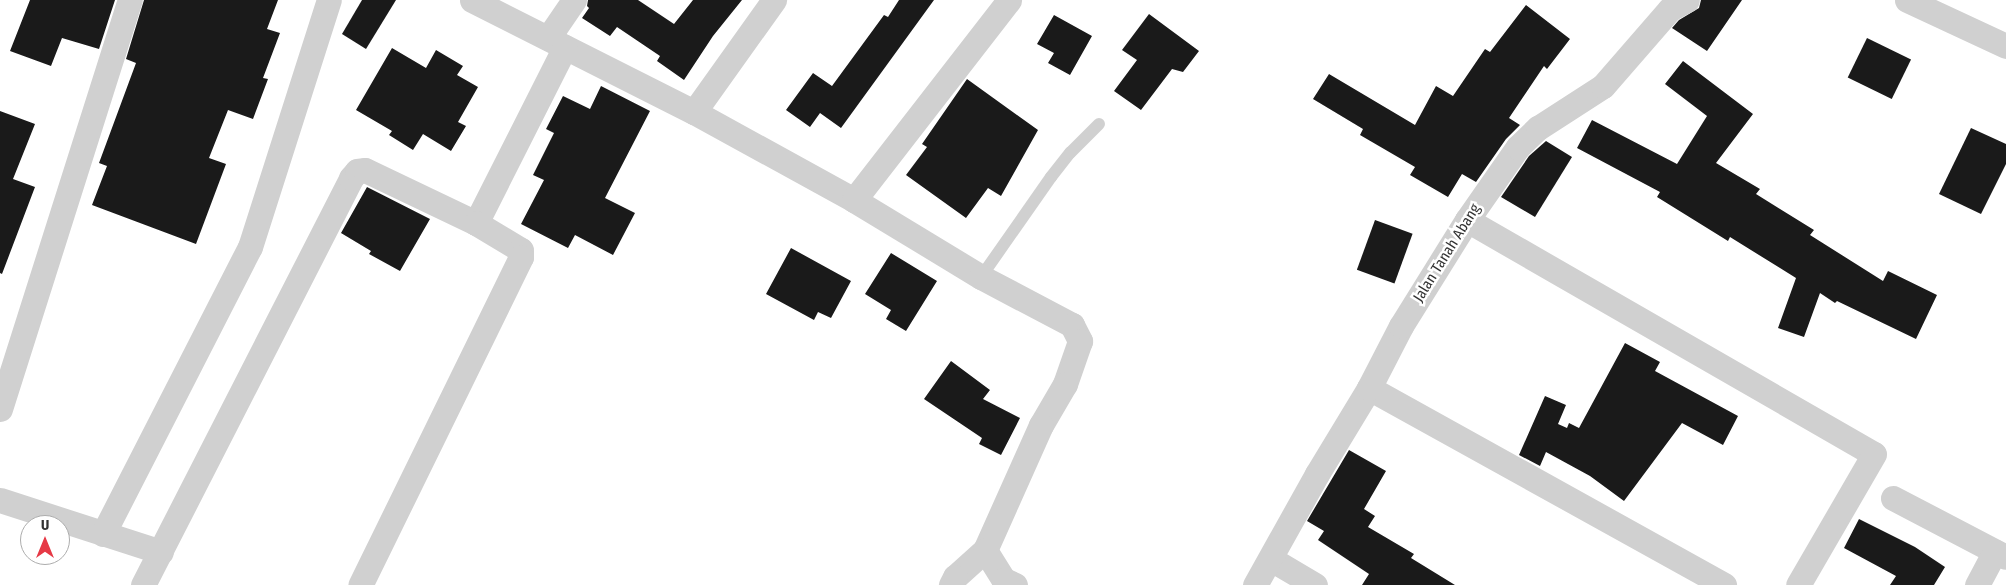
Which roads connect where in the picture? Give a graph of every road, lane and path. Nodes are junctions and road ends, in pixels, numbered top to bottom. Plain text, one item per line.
1 (130, 0) edge
2 (328, 0) edge
3 (472, 0) edge
4 (574, 0) edge
5 (774, 0) edge
6 (1008, 0) edge
7 (1687, 0) edge
8 (1907, 0) edge
9 (556, 42) junction
10 (2006, 46) edge
11 (694, 112) junction
12 (1099, 124) dead end
13 (854, 200) junction
14 (1467, 220) junction
15 (476, 223) junction
16 (981, 277) junction
17 (1369, 388) junction
18 (0, 409) edge
19 (1893, 498) dead end
20 (0, 500) edge
21 (103, 534) junction
22 (985, 550) junction
23 (160, 552) junction
24 (2001, 554) edge
25 (1271, 559) junction
26 (143, 585) edge
27 (360, 585) edge
28 (951, 585) edge
29 (1015, 585) edge
30 (1255, 585) edge
31 (1315, 585) edge
32 (1724, 585) edge
33 (1798, 585) edge
34 (1977, 585) edge

1 - 18 street
2 - 21 street
3 - 9 street
4 - 9 street
5 - 11 street
6 - 13 street
7 - 14 street, Jalan Tanah Abang
8 - 10 street
9 - 11 street
9 - 15 street
11 - 13 street
12 - 16 lane
13 - 16 street
14 - 17 street, Jalan Tanah Abang
14 - 33 street
15 - 23 street
15 - 27 street
16 - 22 street
17 - 25 street, Jalan Tanah Abang
17 - 32 street
19 - 24 street
20 - 21 street
21 - 23 street
22 - 28 street
22 - 29 street
23 - 26 street
24 - 34 street
25 - 30 street, Jalan Tanah Abang
25 - 31 street

